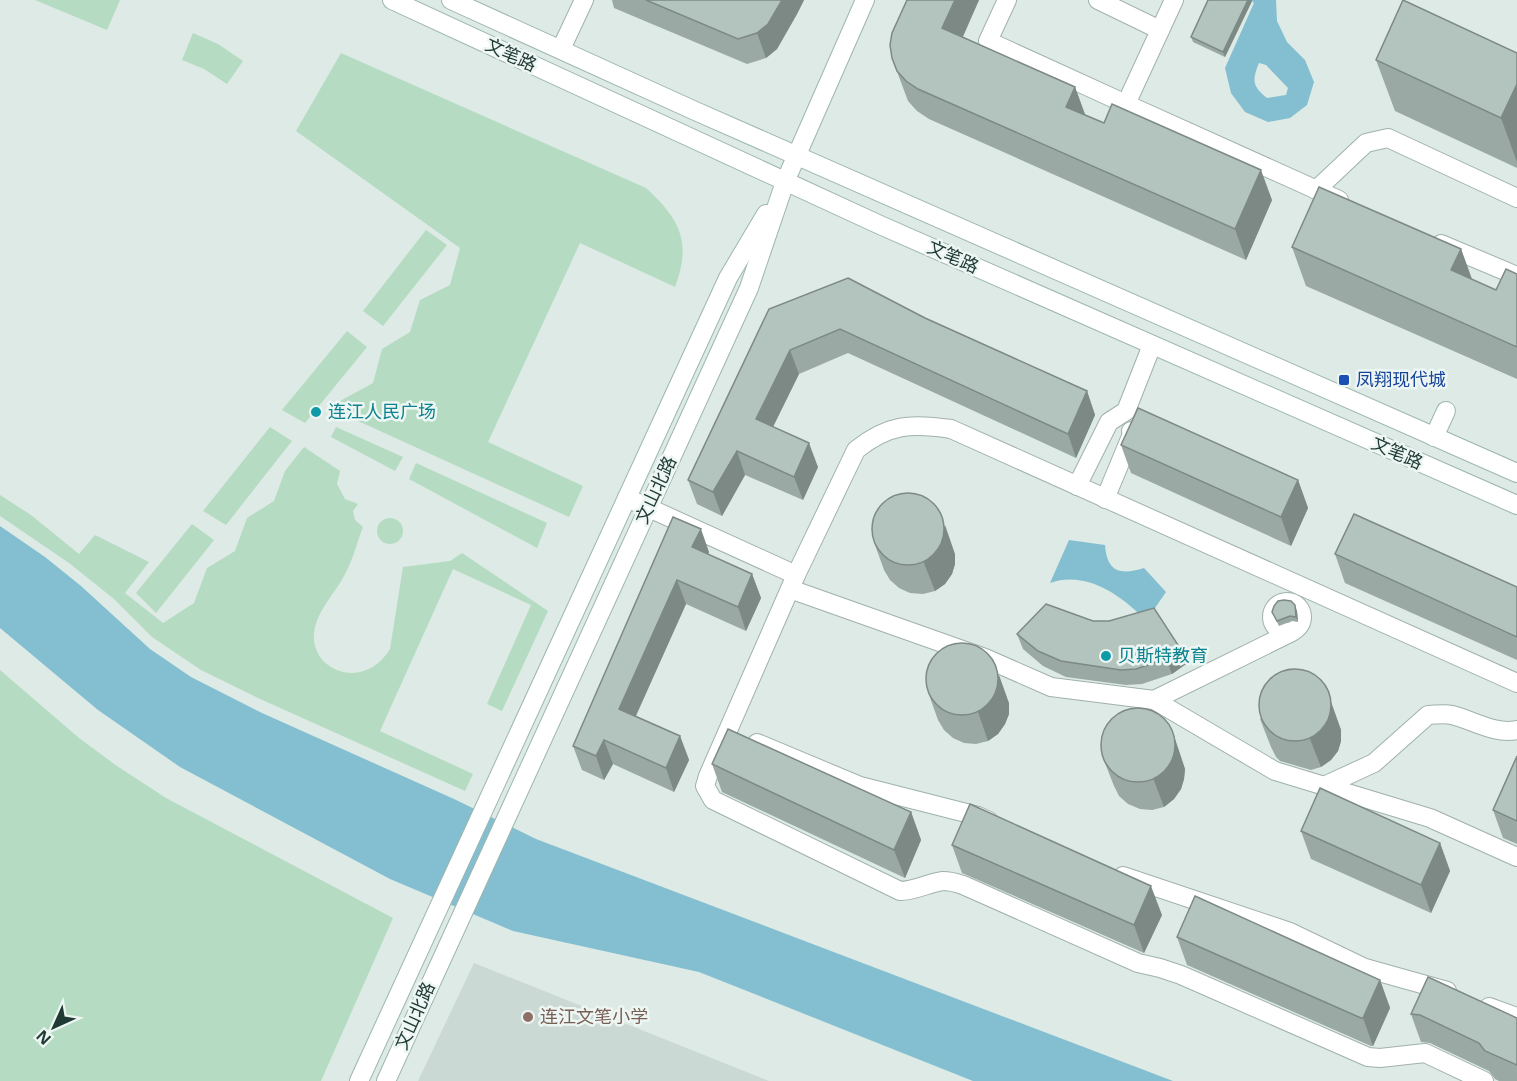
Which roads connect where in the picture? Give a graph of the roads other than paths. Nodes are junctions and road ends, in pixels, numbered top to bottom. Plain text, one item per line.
1 (392, 0) edge
2 (451, 0) edge
3 (584, 0) edge
4 (865, 0) edge
5 (1007, 0) edge
6 (1098, 0) edge
7 (1174, 0) edge
8 (1160, 30) junction
9 (561, 50) junction
10 (1126, 104) junction
11 (796, 155) junction
12 (785, 182) junction
13 (1316, 190) junction
14 (1517, 198) edge
15 (1358, 208) edge
16 (1422, 236) edge
17 (1517, 276) edge
18 (1152, 345) junction
19 (1125, 411) junction
20 (1446, 411) dead end
21 (1434, 437) junction
22 (1517, 473) edge
23 (1077, 486) junction
24 (627, 498) junction
25 (1105, 499) junction
26 (1517, 505) edge
27 (648, 508) junction
28 (793, 582) junction
29 (1297, 594) junction
30 (1292, 632) junction
31 (1517, 683) edge
32 (1154, 700) junction
33 (1517, 730) edge
34 (727, 731) junction
35 (1324, 786) junction
36 (1009, 829) edge
37 (1517, 857) edge
38 (1102, 868) edge
39 (1517, 1017) edge
40 (359, 1081) edge
41 (386, 1081) edge
42 (1484, 1081) edge

1 - 12 street, 文笔路
2 - 9 street, 文笔路
3 - 9 street
4 - 11 street, 文山北路
5 - 10 street
6 - 8 street
7 - 8 street
8 - 10 street
9 - 11 street, 文笔路
10 - 13 street
11 - 12 street, 文山北路
11 - 21 street, 文笔路
12 - 18 street, 文笔路
12 - 24 street, 文山北路
12 - 27 street, 文山北路
13 - 14 street
13 - 15 street
16 - 17 street
18 - 19 street
18 - 26 street, 文笔路
19 - 23 street
19 - 25 street
20 - 21 street
21 - 22 street, 文笔路
23 - 25 street
23 - 28 street
24 - 27 street
24 - 40 street, 文山北路
25 - 29 street
27 - 28 street
27 - 41 street, 文山北路
28 - 32 street
28 - 34 street
29 - 30 street
29 - 30 street
29 - 31 street
30 - 32 street
32 - 35 street
33 - 35 street
34 - 36 street
34 - 42 street
35 - 37 street
38 - 39 street

